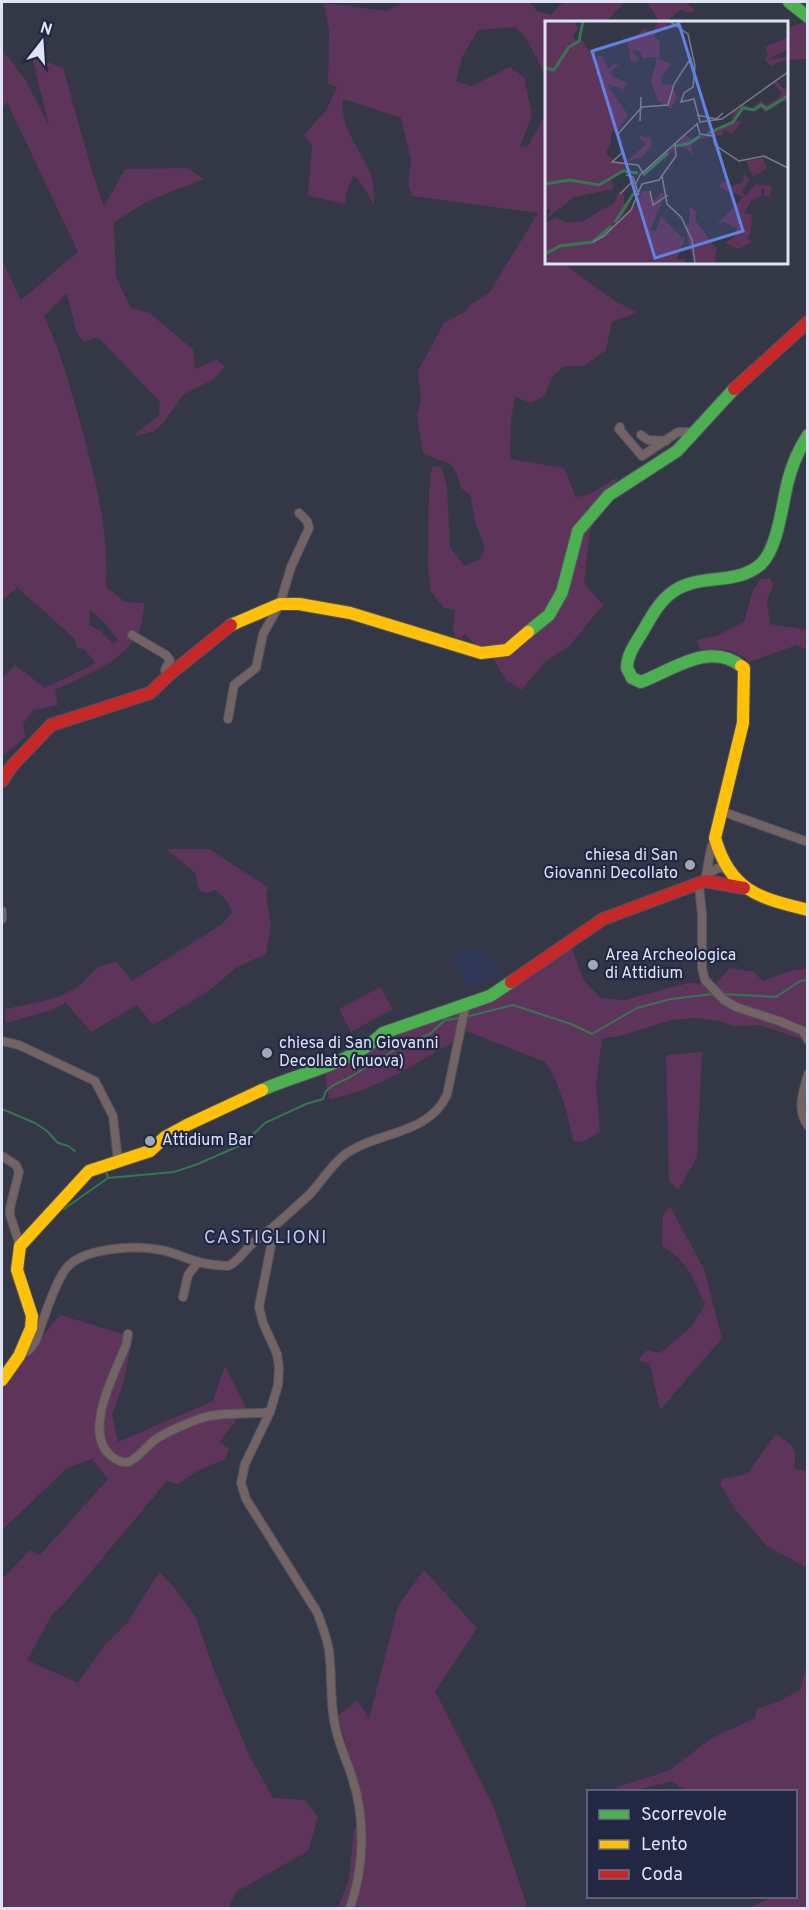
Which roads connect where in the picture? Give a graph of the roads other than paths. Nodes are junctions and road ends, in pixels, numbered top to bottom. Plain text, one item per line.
1 (789, 2) edge
2 (807, 17) edge
3 (807, 322) edge
4 (620, 427) dead end
5 (694, 432) junction
6 (641, 435) dead end
7 (807, 435) edge
8 (666, 441) junction
9 (299, 513) dead end
10 (280, 604) junction
11 (132, 635) dead end
12 (170, 674) junction
13 (228, 719) dead end
14 (2, 781) edge
15 (721, 811) junction
16 (715, 838) junction
17 (807, 842) edge
18 (725, 868) junction
19 (706, 880) junction
20 (744, 888) junction
21 (807, 910) edge
22 (2, 912) edge
23 (2, 919) edge
24 (465, 1006) junction
25 (807, 1040) edge
26 (2, 1041) edge
27 (807, 1074) edge
28 (807, 1126) edge
29 (2, 1156) edge
30 (118, 1161) junction
31 (6, 1203) edge
32 (272, 1228) junction
33 (20, 1246) junction
34 (198, 1262) junction
35 (183, 1297) dead end
36 (128, 1334) dead end
37 (19, 1356) junction
38 (2, 1380) edge
39 (270, 1412) junction
40 (350, 1908) edge

1 - 2 street
3 - 5 street
4 - 8 street
5 - 8 street
5 - 10 street
6 - 8 street
7 - 15 street
9 - 10 street
10 - 12 street
10 - 13 street
11 - 12 street
12 - 14 street
15 - 16 street
15 - 17 street
16 - 18 street
16 - 19 street
18 - 19 street
18 - 20 street
19 - 20 street
19 - 24 street
19 - 25 street
20 - 21 street
22 - 23 street
24 - 30 street
24 - 32 street
26 - 30 street
27 - 28 street
29 - 31 street
30 - 33 street
31 - 33 street
32 - 34 street
32 - 39 street
33 - 37 street
34 - 35 street
34 - 37 street
36 - 39 street
37 - 38 street
39 - 40 street

